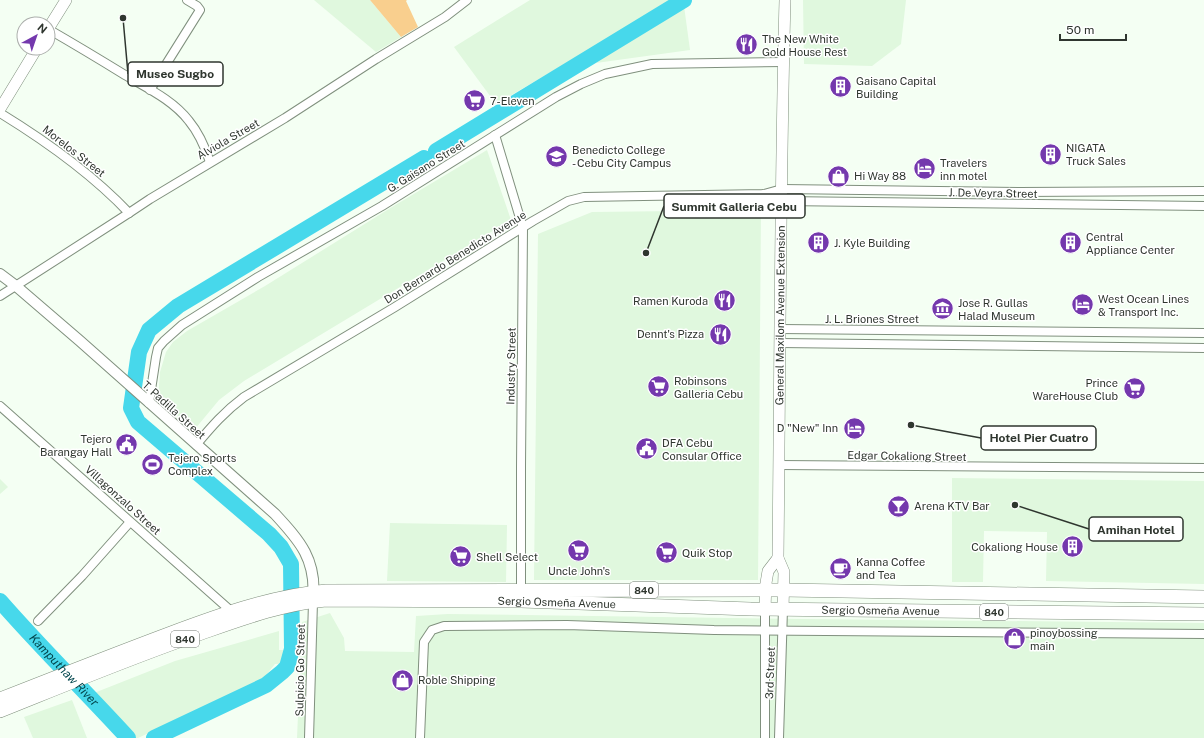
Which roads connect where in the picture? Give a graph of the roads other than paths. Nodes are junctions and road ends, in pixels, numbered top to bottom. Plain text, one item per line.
1 (66, 0) edge
2 (187, 0) edge
3 (467, 0) edge
4 (785, 0) edge
5 (56, 16) edge
6 (56, 34) edge
7 (32, 56) edge
8 (783, 62) junction
9 (150, 90) junction
10 (0, 109) edge
11 (0, 113) edge
12 (495, 135) junction
13 (210, 162) junction
14 (782, 189) junction
15 (1204, 191) edge
16 (1019, 192) junction
17 (764, 194) junction
18 (781, 201) junction
19 (1018, 204) junction
20 (1204, 206) edge
21 (129, 214) junction
22 (523, 228) junction
23 (0, 274) edge
24 (16, 286) junction
25 (0, 296) edge
26 (780, 329) junction
27 (980, 330) junction
28 (1107, 332) junction
29 (1204, 333) edge
30 (780, 343) junction
31 (980, 345) junction
32 (1106, 346) junction
33 (1204, 348) edge
34 (149, 403) junction
35 (0, 406) edge
36 (196, 445) junction
37 (779, 465) junction
38 (1204, 468) edge
39 (130, 522) junction
40 (778, 558) junction
41 (766, 590) junction
42 (784, 590) junction
43 (522, 596) junction
44 (1204, 597) edge
45 (306, 598) junction
46 (285, 602) junction
47 (765, 609) junction
48 (783, 609) junction
49 (231, 611) junction
50 (1204, 614) edge
51 (38, 621) dead end
52 (765, 630) junction
53 (782, 631) junction
54 (1204, 634) edge
55 (85, 671) junction
56 (63, 679) junction
57 (0, 699) edge
58 (0, 711) edge
59 (309, 738) edge
60 (420, 738) edge
61 (765, 738) edge
62 (779, 738) edge

1 - 5 main road
2 - 9 street
3 - 13 street, Alviola Street
4 - 8 main road, General Maxilom Avenue Extension
6 - 9 street
7 - 10 main road
8 - 12 street, G. Gaisano Street
8 - 14 main road, General Maxilom Avenue Extension
9 - 13 street
11 - 21 street, Morelos Street
12 - 22 street, Industry Street
12 - 34 street, G. Gaisano Street
13 - 21 street, Alviola Street
14 - 16 street, J. De Veyra Street
14 - 17 street, Don Bernardo Benedicto Avenue
14 - 18 main road, General Maxilom Avenue Extension
15 - 16 street, J. De Veyra Street
16 - 19 street
17 - 18 street, Don Bernardo Benedicto Avenue
17 - 22 street, Don Bernardo Benedicto Avenue
18 - 19 street, J. De Veyra Street
18 - 26 main road, General Maxilom Avenue Extension
19 - 20 street, J. De Veyra Street
21 - 24 street, Alviola Street
22 - 36 street, Don Bernardo Benedicto Avenue
22 - 43 street, Industry Street
23 - 24 street, T. Padilla Street
24 - 25 street, Alviola Street
24 - 34 street, T. Padilla Street
26 - 27 street, J. L. Briones Street
26 - 30 main road, General Maxilom Avenue Extension
27 - 28 street, J. L. Briones Street
27 - 31 street
28 - 29 street, J. L. Briones Street
28 - 32 street
30 - 31 street
30 - 37 main road, General Maxilom Avenue Extension
31 - 32 street
32 - 33 street
34 - 36 street, T. Padilla Street
35 - 39 street, Villagonzalo Street
36 - 45 street, T. Padilla Street
37 - 38 street, Edgar Cokaliong Street
37 - 40 main road, General Maxilom Avenue Extension
39 - 49 street, Villagonzalo Street
39 - 51 street
40 - 41 main road
40 - 42 main road, General Maxilom Avenue Extension
41 - 42 highway, Sergio Osmeña Avenue / 840
41 - 43 highway, Sergio Osmeña Avenue / 840
41 - 47 main road
42 - 44 highway, Sergio Osmeña Avenue / 840
42 - 48 main road, General Maxilom Avenue Extension
43 - 45 highway, Sergio Osmeña Avenue / 840
43 - 47 highway, Sergio Osmeña Avenue / 840
45 - 46 highway, Sergio Osmeña Avenue / 840
45 - 59 street, Sulpicio Go Street
46 - 49 highway, Sergio Osmeña Avenue / 840
46 - 55 highway, Sergio Osmeña Avenue / 840
47 - 48 highway, Sergio Osmeña Avenue / 840
47 - 52 street, 3rd Street
48 - 50 highway, Sergio Osmeña Avenue / 840
48 - 53 street, 3rd Street
49 - 55 highway, Sergio Osmeña Avenue / 840
52 - 53 street
52 - 60 street
52 - 61 street, 3rd Street
53 - 54 street
53 - 62 street, 3rd Street
55 - 56 highway, Sergio Osmeña Avenue / 840
56 - 57 highway, Sergio Osmeña Avenue / 840
56 - 58 highway, Sergio Osmeña Avenue / 840

